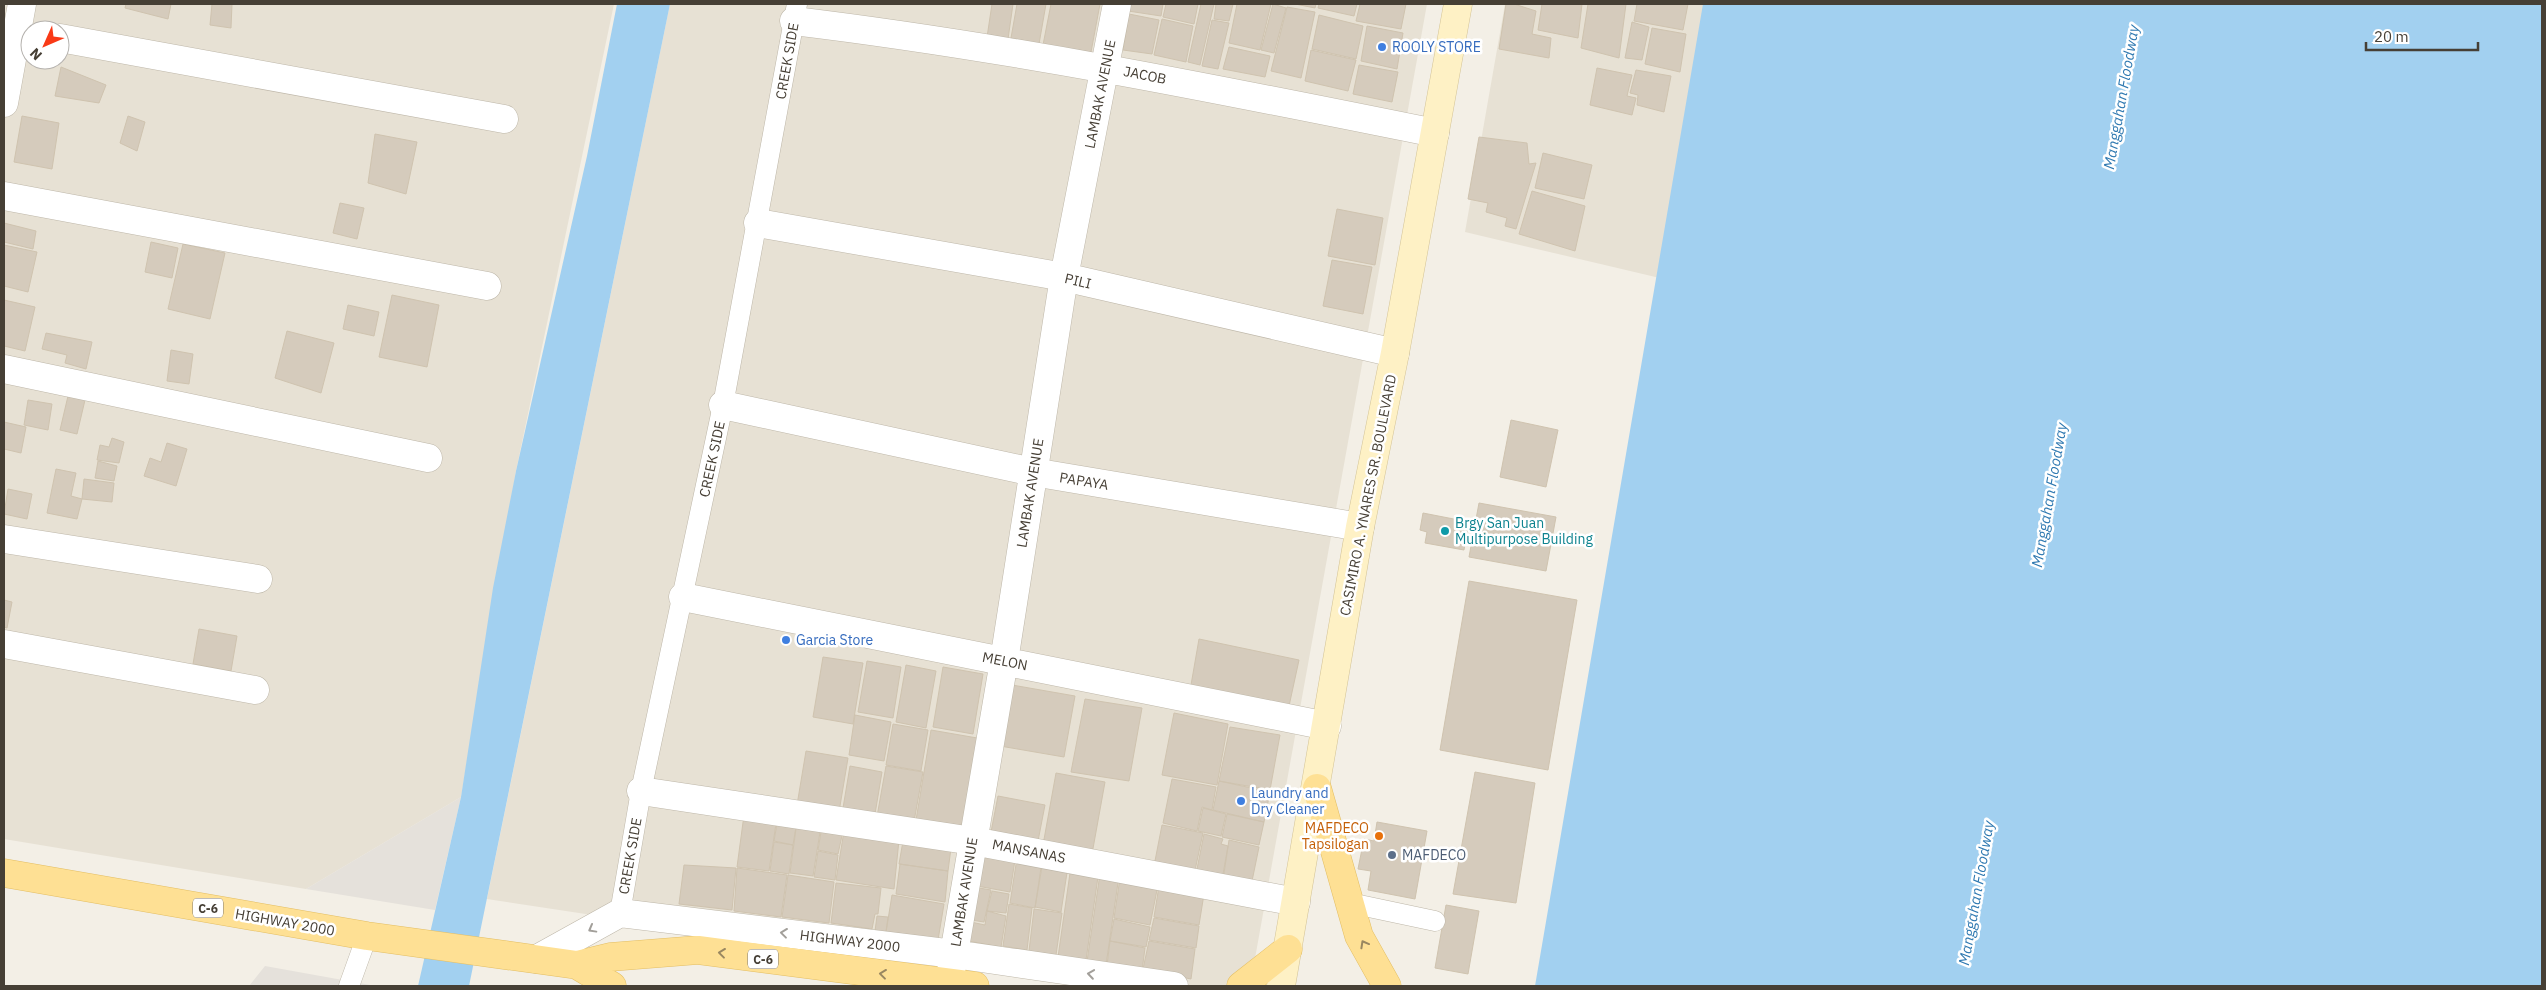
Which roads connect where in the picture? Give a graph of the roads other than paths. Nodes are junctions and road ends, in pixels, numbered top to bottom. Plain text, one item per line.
1 (22, 4) edge
2 (1117, 4) edge
3 (1458, 4) edge
4 (795, 12) edge
5 (23, 20) edge
6 (70, 40) edge
7 (20, 43) edge
8 (1104, 67) junction
9 (4, 103) edge
10 (504, 119) dead end
11 (1435, 133) junction
12 (4, 196) edge
13 (758, 223) junction
14 (1064, 277) junction
15 (487, 286) dead end
16 (1395, 353) junction
17 (4, 369) edge
18 (723, 405) junction
19 (428, 458) dead end
20 (1033, 472) junction
21 (1360, 527) junction
22 (4, 539) edge
23 (258, 578) dead end
24 (683, 597) junction
25 (4, 644) edge
26 (1004, 661) junction
27 (255, 690) dead end
28 (1327, 726) junction
29 (1317, 788) junction
30 (641, 791) junction
31 (973, 841) junction
32 (4, 873) edge
33 (1296, 902) junction
34 (1350, 903) junction
35 (620, 913) junction
36 (1435, 921) dead end
37 (367, 936) junction
38 (1288, 949) junction
39 (954, 954) junction
40 (537, 959) junction
41 (577, 965) junction
42 (962, 985) edge
43 (349, 986) edge
44 (608, 986) edge
45 (1174, 986) edge
46 (1241, 986) edge
47 (1281, 986) edge
48 (1387, 986) edge

1 - 5 street
2 - 8 street, LAMBAK AVENUE
3 - 11 main road, CASIMIRO A. YNARES SR. BOULEVARD
4 - 8 street, JACOB
4 - 13 lane, CREEK SIDE
6 - 10 street
7 - 9 street
8 - 11 street, JACOB
8 - 14 street, LAMBAK AVENUE
11 - 16 main road, CASIMIRO A. YNARES SR. BOULEVARD
12 - 15 street
13 - 14 street, PILI
13 - 18 lane, CREEK SIDE
14 - 16 street, PILI
14 - 20 street, LAMBAK AVENUE
16 - 21 main road, CASIMIRO A. YNARES SR. BOULEVARD
17 - 19 street
18 - 20 street, PAPAYA
18 - 24 lane, CREEK SIDE
20 - 21 street, PAPAYA
20 - 26 street, LAMBAK AVENUE
21 - 28 main road, CASIMIRO A. YNARES SR. BOULEVARD
22 - 23 street
24 - 26 street, MELON
24 - 30 lane, CREEK SIDE
25 - 27 street
26 - 28 street, MELON
26 - 31 street, LAMBAK AVENUE
28 - 29 main road, CASIMIRO A. YNARES SR. BOULEVARD
29 - 33 main road, CASIMIRO A. YNARES SR. BOULEVARD
29 - 34 main road
30 - 31 street, MANSANAS
30 - 35 lane, CREEK SIDE
31 - 33 street, MANSANAS
31 - 39 street, LAMBAK AVENUE
32 - 37 main road, HIGHWAY 2000 / C-6
33 - 38 main road, CASIMIRO A. YNARES SR. BOULEVARD
34 - 36 lane
48 -> 34 main road
39 -> 35 street, HIGHWAY 2000
35 -> 40 street
37 - 40 main road, HIGHWAY 2000 / C-6
37 - 43 lane
38 - 46 main road
38 - 47 main road, CASIMIRO A. YNARES SR. BOULEVARD
39 - 42 street, LAMBAK AVENUE
45 -> 39 street, HIGHWAY 2000
40 - 41 main road, HIGHWAY 2000 / C-6
42 -> 41 main road, HIGHWAY 2000 / C-6
41 - 44 main road, HIGHWAY 2000 / C-6

